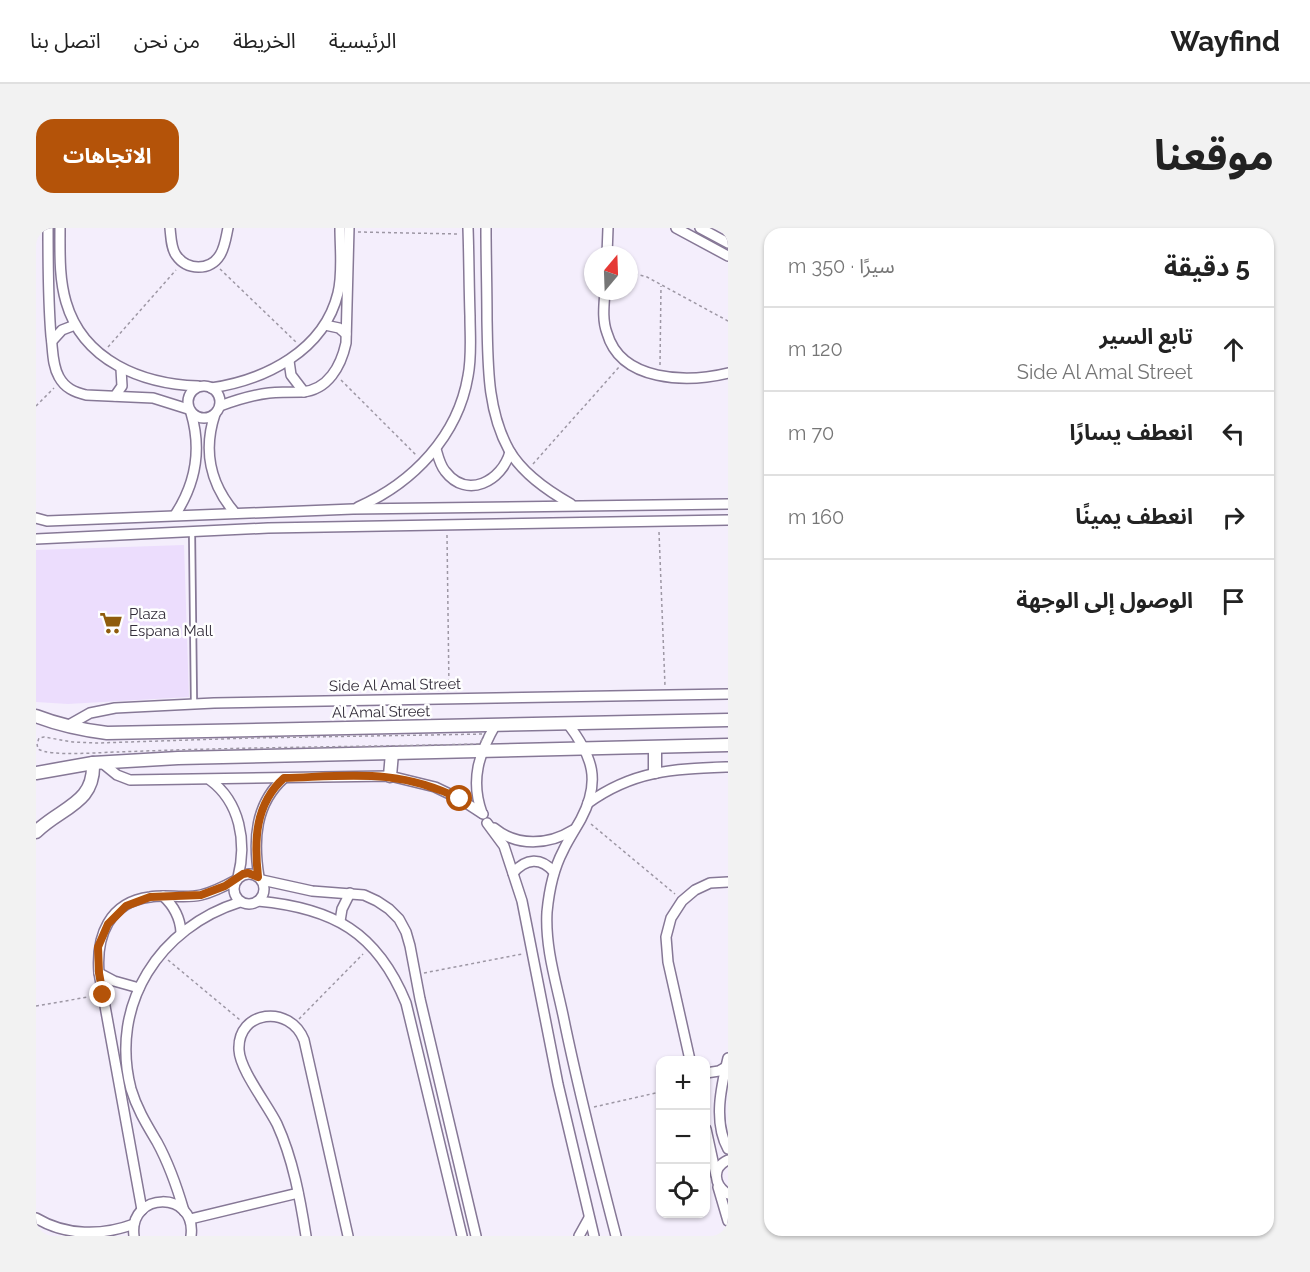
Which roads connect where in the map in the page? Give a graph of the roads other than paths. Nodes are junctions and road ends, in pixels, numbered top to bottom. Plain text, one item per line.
1 (48, 228) edge
2 (60, 228) edge
3 (170, 228) edge
4 (228, 228) edge
5 (486, 228) edge
6 (608, 228) edge
7 (676, 228) edge
8 (701, 228) edge
9 (346, 229) edge
10 (469, 231) edge
11 (728, 243) edge
12 (607, 246) edge
13 (728, 256) edge
14 (605, 300) edge
15 (75, 325) junction
16 (325, 325) junction
17 (346, 334) junction
18 (52, 341) junction
19 (289, 361) junction
20 (121, 369) junction
21 (728, 373) edge
22 (198, 386) junction
23 (211, 388) junction
24 (304, 392) junction
25 (116, 396) junction
26 (217, 410) junction
27 (190, 411) junction
28 (436, 448) junction
29 (510, 452) junction
30 (679, 504) junction
31 (728, 504) edge
32 (573, 506) junction
33 (353, 509) junction
34 (235, 513) junction
35 (175, 515) junction
36 (36, 518) edge
37 (728, 520) edge
38 (679, 521) junction
39 (192, 532) junction
40 (36, 539) edge
41 (728, 694) edge
42 (194, 704) junction
43 (37, 718) edge
44 (728, 720) edge
45 (496, 724) junction
46 (568, 724) junction
47 (67, 726) junction
48 (728, 746) edge
49 (655, 748) junction
50 (586, 750) junction
51 (482, 752) junction
52 (392, 753) junction
53 (97, 763) junction
54 (728, 767) edge
55 (37, 769) edge
56 (655, 772) junction
57 (390, 776) junction
58 (284, 778) junction
59 (210, 780) junction
60 (588, 803) junction
61 (485, 819) junction
62 (575, 829) junction
63 (36, 832) edge
64 (554, 872) junction
65 (513, 873) junction
66 (237, 878) junction
67 (260, 878) junction
68 (728, 882) edge
69 (350, 893) junction
70 (163, 896) junction
71 (258, 901) junction
72 (240, 902) junction
73 (340, 921) junction
74 (181, 932) junction
75 (99, 973) junction
76 (415, 975) junction
77 (398, 984) junction
78 (140, 988) junction
79 (689, 1056) edge
80 (727, 1062) edge
81 (710, 1072) edge
82 (576, 1080) junction
83 (558, 1084) junction
84 (728, 1149) edge
85 (710, 1151) edge
86 (728, 1160) edge
87 (716, 1178) junction
88 (298, 1193) junction
89 (728, 1194) edge
90 (142, 1210) junction
91 (187, 1215) junction
92 (36, 1218) edge
93 (589, 1218) junction
94 (728, 1221) edge
95 (134, 1224) junction
96 (134, 1236) edge
97 (191, 1236) edge
98 (306, 1236) edge
99 (348, 1236) edge
100 (462, 1236) edge
101 (477, 1236) edge
102 (579, 1236) edge
103 (594, 1236) edge
104 (616, 1236) edge

1 - 18 street
2 - 15 street
3 - 4 street
5 - 29 street
6 - 12 street
7 - 13 street
8 - 11 street
9 - 16 street
9 - 17 street
10 - 28 street
14 - 21 street
15 - 18 street
15 - 20 street
16 - 17 street
16 - 19 street
17 - 24 street
18 - 25 street
19 - 23 street
19 - 24 street
20 - 22 street
20 - 25 street
22 - 23 street
22 - 27 street
23 - 26 street
24 - 26 street
25 - 27 street
26 - 27 street
26 - 34 street
27 - 35 street
28 - 29 street
28 - 33 street
29 - 32 street
30 - 31 street
30 - 32 street
30 - 38 street
32 - 33 street
33 - 34 street
34 - 35 street
35 - 36 street
37 - 38 street
38 - 39 street
39 - 40 street
39 - 42 lane
41 - 42 street, Side Al Amal Street
42 - 47 street, Side Al Amal Street
43 - 47 main road, Al Amal Street
44 - 46 main road, Al Amal Street
45 - 46 main road, Al Amal Street
45 - 47 main road, Al Amal Street
45 - 51 street
46 - 50 street
48 - 49 main road
49 - 50 main road
49 - 56 main road
50 - 51 main road
50 - 60 street
51 - 52 main road
51 - 61 street
52 - 53 main road
52 - 57 main road
53 - 55 main road
53 - 59 street
53 - 63 main road
54 - 56 street
56 - 60 street
57 - 58 street
57 - 61 street
58 - 59 street
58 - 67 street
59 - 66 street
60 - 62 street
61 - 62 street
61 - 65 street
62 - 64 street
64 - 65 street
64 - 82 street
65 - 83 street
66 - 67 street
66 - 70 street
66 - 72 street
67 - 69 street
67 - 71 street
68 - 79 street
69 - 73 street
69 - 76 street
70 - 74 street
70 - 75 street
71 - 72 street
71 - 73 street
72 - 74 street
73 - 77 street
74 - 78 street
75 - 78 street
75 - 90 street
76 - 77 street
76 - 101 street
77 - 100 street
78 - 91 street
80 - 81 street
80 - 84 street
82 - 83 street
82 - 104 street
83 - 93 street
85 - 87 street
86 - 87 street
87 - 89 street
87 - 94 street
88 - 91 street
88 - 98 street
88 - 99 street
90 - 91 street
90 - 95 street
91 - 97 street
92 - 95 street
93 - 102 street
93 - 103 street
95 - 96 street

